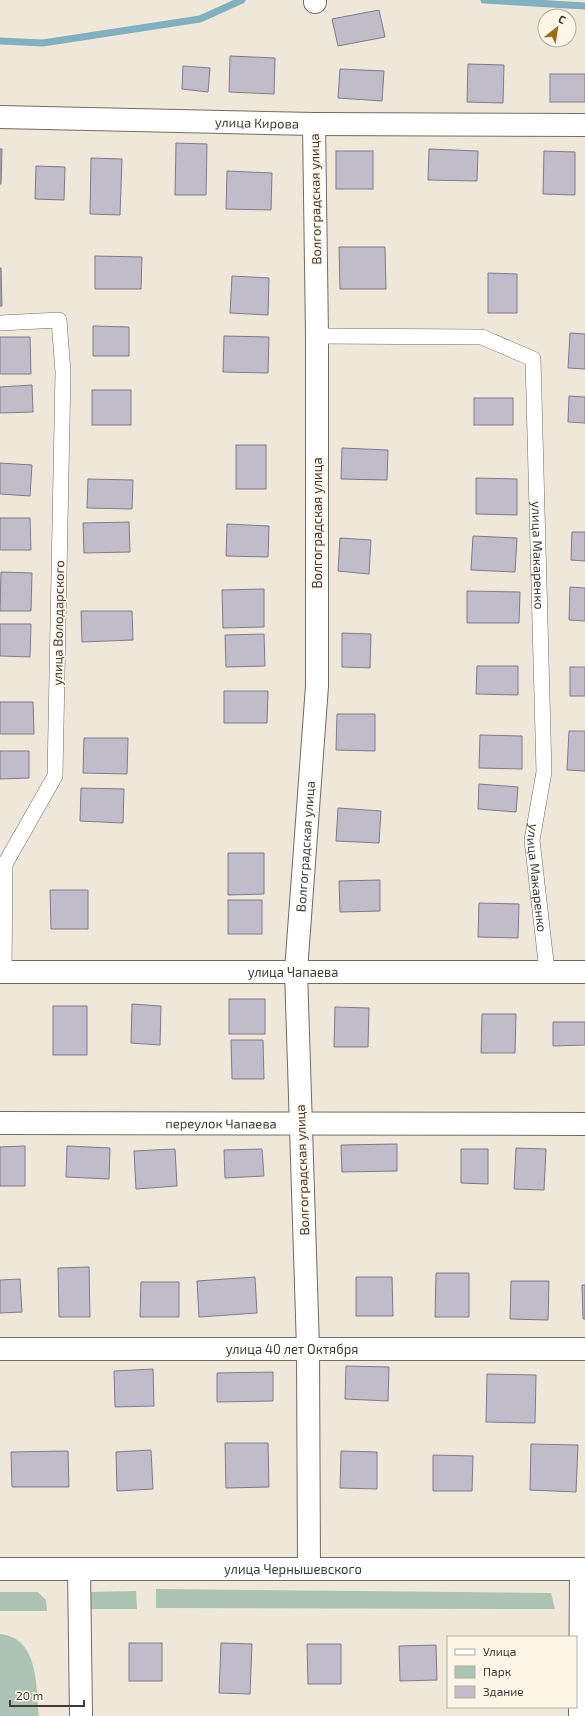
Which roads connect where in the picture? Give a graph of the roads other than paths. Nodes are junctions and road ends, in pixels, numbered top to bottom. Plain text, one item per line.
1 (0, 117) edge
2 (314, 124) junction
3 (585, 126) edge
4 (0, 323) edge
5 (317, 336) junction
6 (296, 971) junction
7 (547, 971) junction
8 (2, 972) edge
9 (585, 972) edge
10 (0, 1123) edge
11 (301, 1123) junction
12 (585, 1124) edge
13 (308, 1348) junction
14 (585, 1348) edge
15 (0, 1349) edge
16 (0, 1569) edge
17 (79, 1569) junction
18 (309, 1569) junction
19 (583, 1569) edge
20 (81, 1716) edge
21 (580, 1716) edge

1 - 2 street, улица Кирова
2 - 3 street, улица Кирова
2 - 5 street, Волгоградская улица
4 - 8 lane, улица Володарского
5 - 6 street, Волгоградская улица
5 - 7 lane, улица Макаренко
6 - 7 street, улица Чапаева
6 - 8 street, улица Чапаева
6 - 11 street, Волгоградская улица
7 - 9 street, улица Чапаева
10 - 11 street, переулок Чапаева
11 - 12 street, переулок Чапаева
11 - 13 street, Волгоградская улица
13 - 14 street, улица 40 лет Октября
13 - 15 street, улица 40 лет Октября
13 - 18 street, Волгоградская улица
16 - 17 street, улица Чернышевского
17 - 18 street, улица Чернышевского
17 - 20 street
18 - 19 street, улица Чернышевского
19 - 21 street

